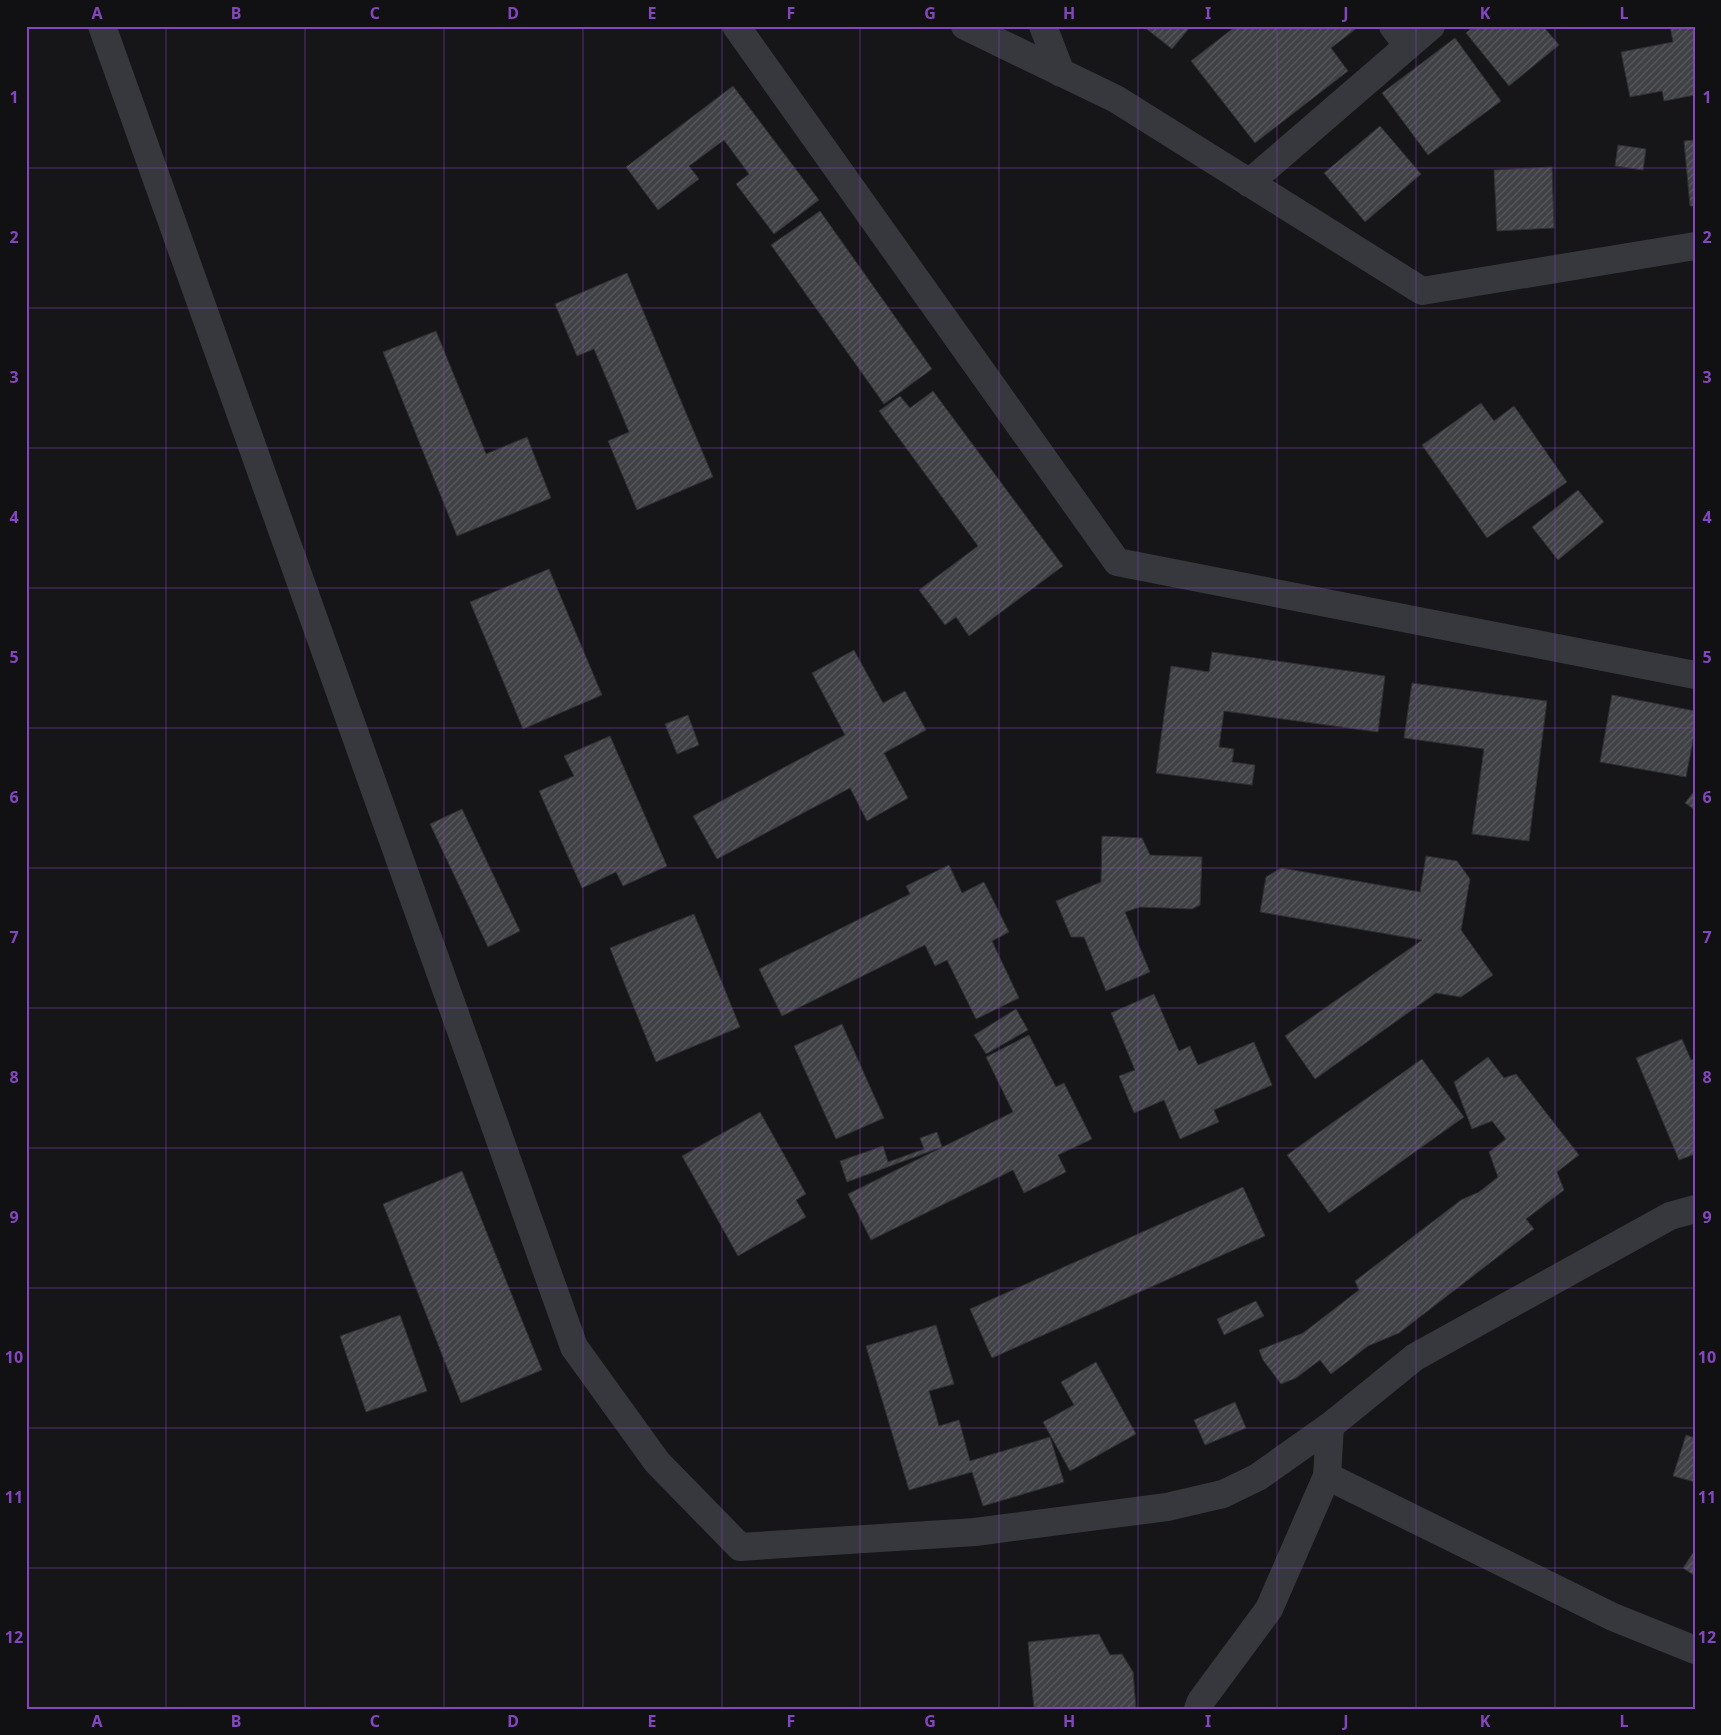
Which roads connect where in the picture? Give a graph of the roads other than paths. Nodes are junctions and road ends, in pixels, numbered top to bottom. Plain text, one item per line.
1 (102, 26) edge
2 (736, 26) edge
3 (965, 26) edge
4 (1044, 26) edge
5 (1431, 26) edge
6 (1400, 36) edge
7 (1061, 73) junction
8 (1249, 183) junction
9 (1695, 246) edge
10 (1695, 675) edge
11 (1695, 1209) edge
12 (1330, 1426) junction
13 (1327, 1476) junction
14 (1695, 1650) edge
15 (1198, 1709) edge

1 - 12 street
2 - 10 street
3 - 7 street
4 - 7 street
5 - 6 street
6 - 8 street
7 - 8 street
8 - 9 street
11 - 12 street
12 - 13 street
13 - 14 street
13 - 15 street

